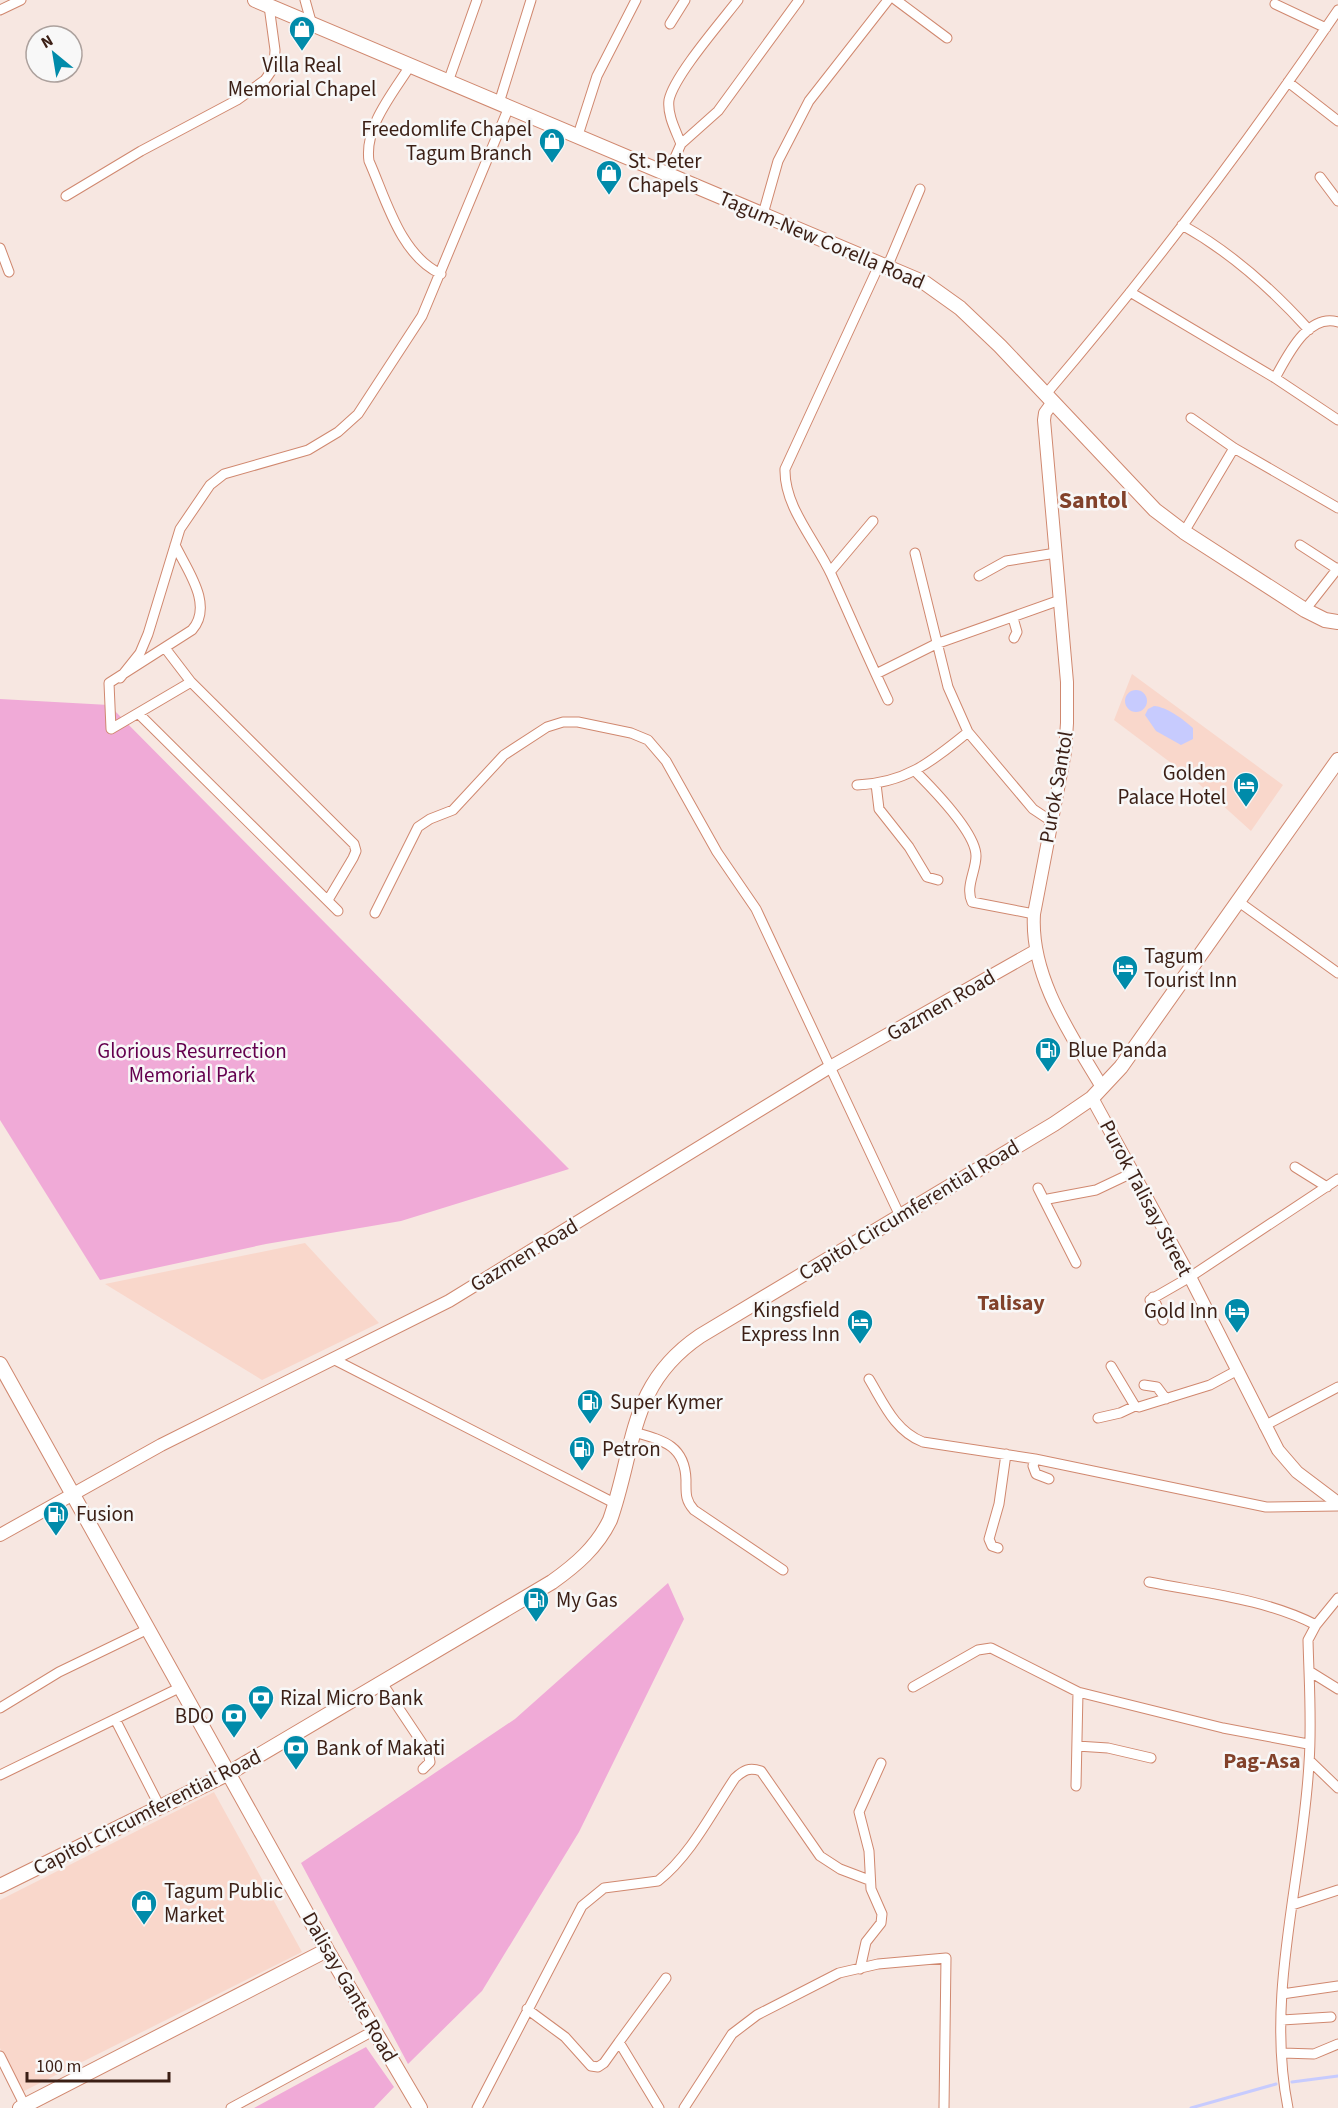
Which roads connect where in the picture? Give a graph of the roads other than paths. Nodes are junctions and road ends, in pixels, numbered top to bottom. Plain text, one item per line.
1 (21, 0) edge
2 (255, 0) edge
3 (305, 0) edge
4 (477, 0) edge
5 (531, 0) edge
6 (636, 0) edge
7 (685, 0) edge
8 (738, 0) edge
9 (799, 0) edge
10 (888, 0) edge
11 (896, 0) edge
12 (1275, 4) dead end
13 (269, 6) junction
14 (0, 10) edge
15 (1338, 10) edge
16 (670, 24) dead end
17 (312, 25) junction
18 (1326, 28) junction
19 (946, 38) dead end
20 (410, 66) junction
21 (448, 82) junction
22 (1288, 82) junction
23 (504, 105) junction
24 (1338, 122) edge
25 (578, 135) junction
26 (681, 144) junction
27 (668, 173) junction
28 (1320, 177) dead end
29 (920, 189) dead end
30 (66, 196) dead end
31 (1338, 201) edge
32 (764, 214) junction
33 (1182, 225) junction
34 (0, 248) edge
35 (884, 264) junction
36 (9, 272) dead end
37 (441, 274) junction
38 (1130, 292) junction
39 (1338, 322) edge
40 (1309, 330) junction
41 (1275, 378) junction
42 (1050, 398) junction
43 (1191, 418) dead end
44 (1338, 420) edge
45 (1234, 448) junction
46 (1338, 508) edge
47 (873, 521) dead end
48 (1184, 532) junction
49 (175, 545) junction
50 (1300, 545) dead end
51 (915, 553) dead end
52 (1056, 553) junction
53 (1338, 568) edge
54 (830, 572) junction
55 (979, 576) dead end
56 (1060, 600) junction
57 (1305, 610) junction
58 (1013, 618) junction
59 (1338, 622) edge
60 (1014, 638) dead end
61 (936, 644) junction
62 (165, 648) junction
63 (876, 674) junction
64 (120, 678) junction
65 (191, 682) junction
66 (888, 700) dead end
67 (139, 714) junction
68 (968, 732) junction
69 (1338, 760) edge
70 (916, 772) junction
71 (876, 784) junction
72 (857, 785) dead end
73 (1051, 821) junction
74 (938, 880) dead end
75 (328, 900) junction
76 (1239, 902) junction
77 (338, 911) dead end
78 (375, 913) dead end
79 (1034, 914) junction
80 (1035, 951) junction
81 (1338, 973) edge
82 (830, 1067) junction
83 (1102, 1087) junction
84 (1092, 1098) junction
85 (1295, 1167) dead end
86 (1134, 1173) junction
87 (1338, 1179) edge
88 (1327, 1187) junction
89 (1038, 1188) dead end
90 (1044, 1200) junction
91 (900, 1216) junction
92 (1076, 1263) dead end
93 (1190, 1277) junction
94 (1163, 1320) dead end
95 (335, 1360) junction
96 (0, 1364) edge
97 (1111, 1366) dead end
98 (1236, 1371) junction
99 (869, 1379) dead end
100 (1144, 1385) dead end
101 (1338, 1387) edge
102 (1166, 1399) junction
103 (1135, 1406) junction
104 (1098, 1418) dead end
105 (1264, 1426) junction
106 (634, 1432) junction
107 (1006, 1454) junction
108 (1035, 1459) junction
109 (1049, 1479) dead end
110 (72, 1492) junction
111 (616, 1504) junction
112 (1338, 1505) edge
113 (0, 1535) edge
114 (998, 1548) dead end
115 (783, 1570) dead end
116 (1149, 1582) dead end
117 (1338, 1598) edge
118 (1316, 1625) junction
119 (148, 1629) junction
120 (1309, 1671) junction
121 (382, 1683) junction
122 (181, 1687) junction
123 (913, 1687) dead end
124 (1338, 1689) edge
125 (1078, 1692) junction
126 (0, 1708) edge
127 (115, 1719) junction
128 (1308, 1744) junction
129 (1077, 1746) junction
130 (1151, 1758) dead end
131 (1310, 1761) junction
132 (881, 1762) dead end
133 (423, 1769) dead end
134 (229, 1773) junction
135 (0, 1775) edge
136 (1076, 1786) dead end
137 (1338, 1788) edge
138 (160, 1807) junction
139 (869, 1880) junction
140 (0, 1887) edge
141 (1338, 1890) edge
142 (1292, 1905) junction
143 (327, 1950) junction
144 (860, 1969) junction
145 (666, 1978) dead end
146 (1338, 1986) edge
147 (1282, 1994) junction
148 (527, 2009) junction
149 (1331, 2017) dead end
150 (1282, 2020) junction
151 (373, 2031) junction
152 (619, 2042) junction
153 (1338, 2044) edge
154 (1282, 2053) junction
155 (0, 2056) edge
156 (414, 2105) edge
157 (22, 2107) edge
158 (231, 2108) edge
159 (477, 2108) edge
160 (659, 2108) edge
161 (684, 2108) edge
162 (944, 2108) edge
163 (1288, 2108) edge

1 - 14 street
2 - 13 main road, Tagum-New Corella Road
3 - 17 street
4 - 21 street
5 - 23 street
6 - 25 street
7 - 16 street
8 - 26 street
9 - 26 street
10 - 32 street
11 - 19 street
12 - 18 street
13 - 17 main road, Tagum-New Corella Road
13 - 30 street
15 - 18 street
17 - 20 main road, Tagum-New Corella Road
18 - 22 street
20 - 21 main road, Tagum-New Corella Road
20 - 37 street
21 - 23 main road, Tagum-New Corella Road
22 - 24 street
22 - 33 street
23 - 25 main road, Tagum-New Corella Road
23 - 37 street
25 - 27 main road, Tagum-New Corella Road
26 - 27 street
27 - 32 main road, Tagum-New Corella Road
28 - 31 street
29 - 35 street
32 - 35 main road, Tagum-New Corella Road
33 - 38 street
33 - 40 street
34 - 36 street
35 - 42 main road, Tagum-New Corella Road
35 - 54 street
37 - 49 street
38 - 41 street
38 - 42 street
39 - 40 street
40 - 41 street
41 - 44 street
42 - 48 main road, Tagum-New Corella Road
42 - 52 street, Purok Santol
43 - 45 street
45 - 46 street
45 - 48 street
47 - 54 street
48 - 57 main road, Tagum-New Corella Road
49 - 62 street
49 - 64 street
50 - 53 street
51 - 61 street
52 - 55 street
52 - 56 street, Purok Santol
53 - 57 street
54 - 63 street
56 - 58 street
56 - 73 street, Purok Santol
57 - 59 main road, Tagum-New Corella Road
58 - 60 street
58 - 61 street
61 - 63 street
61 - 68 street
62 - 64 street
62 - 65 street
63 - 66 street
64 - 67 street
65 - 67 street
65 - 75 street
67 - 75 street
68 - 70 street
68 - 73 street
69 - 76 main road, Capitol Circumferential Road
70 - 71 street
70 - 79 street
71 - 72 street
71 - 74 street
73 - 79 street, Purok Santol
75 - 77 street
76 - 81 street
76 - 83 main road, Capitol Circumferential Road
78 - 82 street
79 - 80 street, Purok Santol
80 - 82 street, Gazmen Road
80 - 83 street, Purok Santol
82 - 91 street
82 - 95 street, Gazmen Road
83 - 84 main road, Capitol Circumferential Road
84 - 86 street, Purok Talisay Street
84 - 91 main road, Capitol Circumferential Road
85 - 88 street
86 - 90 street
86 - 93 street, Purok Talisay Street
87 - 88 street
88 - 93 street
89 - 90 street
90 - 92 street
91 - 106 main road, Capitol Circumferential Road
93 - 94 street
93 - 98 street, Purok Talisay Street
95 - 110 street, Gazmen Road
95 - 111 street
96 - 110 main road, Dalisay Gante Road
97 - 103 street
98 - 102 street
98 - 105 street, Purok Talisay Street
99 - 107 street
100 - 102 street
101 - 105 street
102 - 103 street
103 - 104 street
105 - 112 street, Purok Talisay Street
106 - 111 main road, Capitol Circumferential Road
106 - 115 street
107 - 108 street
107 - 114 street
108 - 109 street
108 - 112 street
110 - 113 street, Gazmen Road
110 - 119 main road, Dalisay Gante Road
111 - 121 main road, Capitol Circumferential Road
116 - 118 street
117 - 118 street
118 - 120 street
119 - 122 main road, Dalisay Gante Road
119 - 126 street
120 - 124 street
120 - 128 street
121 - 133 street
121 - 134 main road, Capitol Circumferential Road
122 - 127 street
122 - 134 main road, Dalisay Gante Road
123 - 125 street
125 - 128 street
125 - 129 street
127 - 135 street
127 - 138 street
128 - 131 street
129 - 130 street
129 - 136 street
131 - 137 street
131 - 142 street
132 - 139 street
134 - 138 main road, Capitol Circumferential Road
134 - 143 main road, Dalisay Gante Road
138 - 140 main road, Capitol Circumferential Road
139 - 144 street
139 - 148 street
141 - 142 street
142 - 147 street
143 - 151 main road, Dalisay Gante Road
143 - 157 main road
144 - 161 street
144 - 162 street
145 - 152 street
146 - 147 street
147 - 150 street
148 - 152 street
148 - 159 street
149 - 150 street
150 - 154 street
151 - 156 main road, Dalisay Gante Road
151 - 158 street
152 - 160 street
153 - 154 street
154 - 163 street
155 - 157 street

